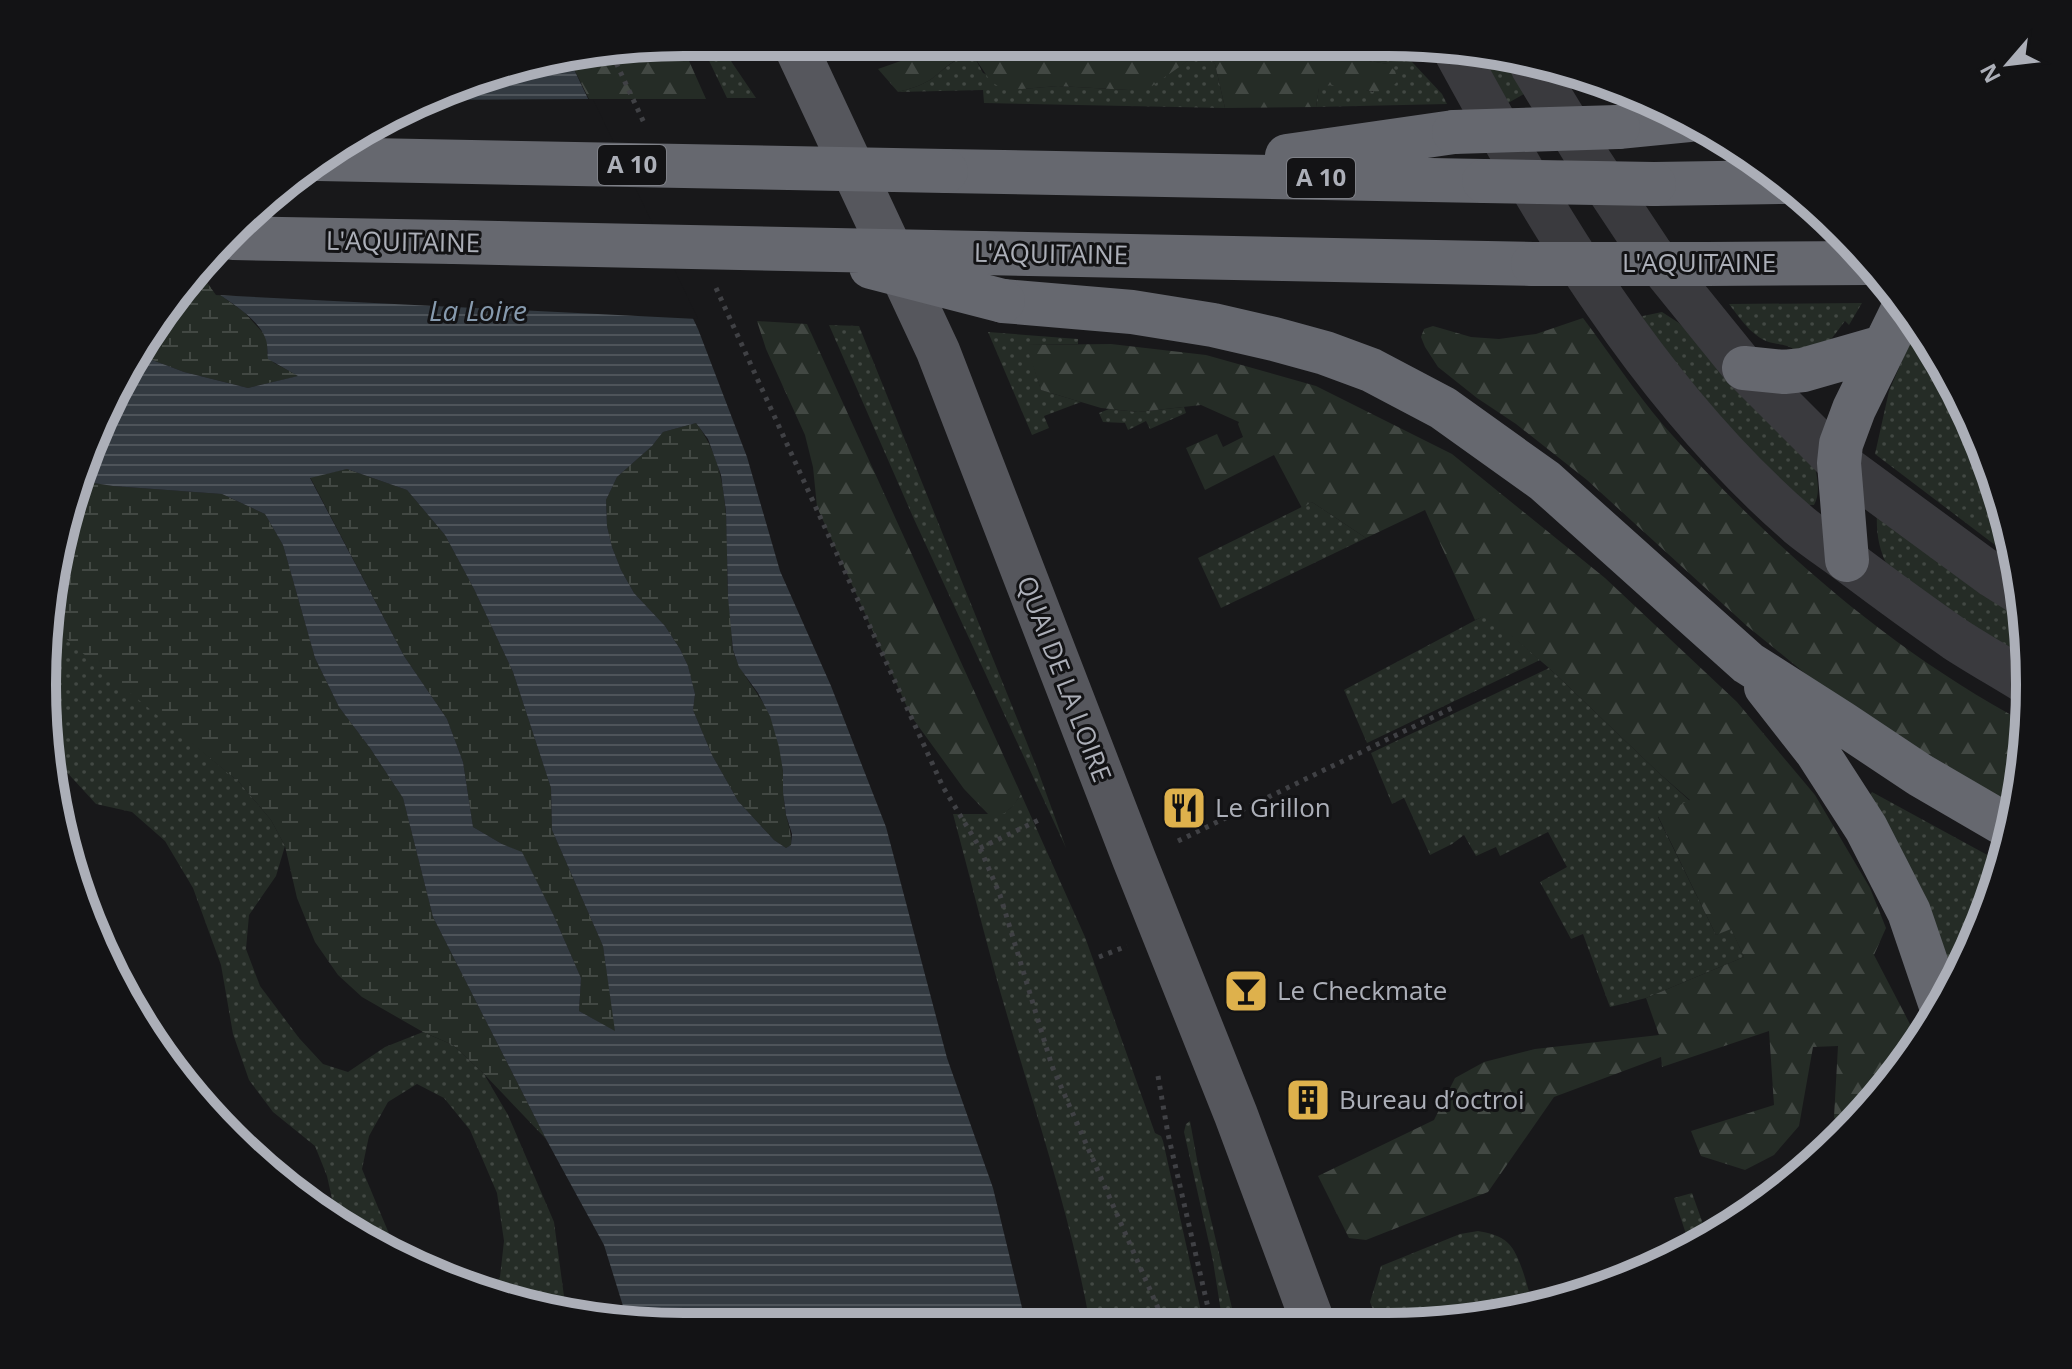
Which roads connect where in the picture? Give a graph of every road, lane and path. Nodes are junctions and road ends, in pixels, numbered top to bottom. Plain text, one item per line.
1 (800, 56) edge
2 (615, 60) edge
3 (1456, 60) edge
4 (1553, 81) edge
5 (1667, 122) edge
6 (1474, 126) junction
7 (647, 130) dead end
8 (339, 159) edge
9 (1158, 175) junction
10 (1765, 182) edge
11 (242, 238) edge
12 (799, 249) junction
13 (1854, 263) edge
14 (710, 276) dead end
15 (1898, 318) edge
16 (1883, 347) junction
17 (1744, 368) junction
18 (1839, 463) junction
19 (1847, 560) junction
20 (2008, 586) edge
21 (1748, 663) junction
22 (2016, 676) edge
23 (1454, 707) dead end
24 (1043, 818) dead end
25 (2001, 822) edge
26 (1178, 841) dead end
27 (980, 848) junction
28 (1128, 945) dead end
29 (1099, 957) dead end
30 (1936, 991) edge
31 (1158, 1076) dead end
32 (1160, 1313) edge
33 (1209, 1313) edge
34 (1310, 1313) edge

1 - 34 main road, QUAI DE LA LOIRE
2 - 7 path
3 - 6 street
4 - 6 street
4 - 17 street
5 - 6 highway, bridge
6 - 9 highway
6 - 19 street
8 - 9 highway, A 10, bridge
9 - 10 highway, A 10, bridge
11 - 12 highway, L'AQUITAINE, bridge
12 - 13 highway, L'AQUITAINE, bridge
12 - 21 highway, bridge
14 - 27 path
15 - 16 highway
16 - 17 highway
16 - 18 highway
17 - 18 street
18 - 19 highway
18 - 20 street
19 - 22 street
21 - 25 highway
21 - 30 highway
23 - 26 path
24 - 27 path
27 - 32 path
28 - 29 path
31 - 33 path

